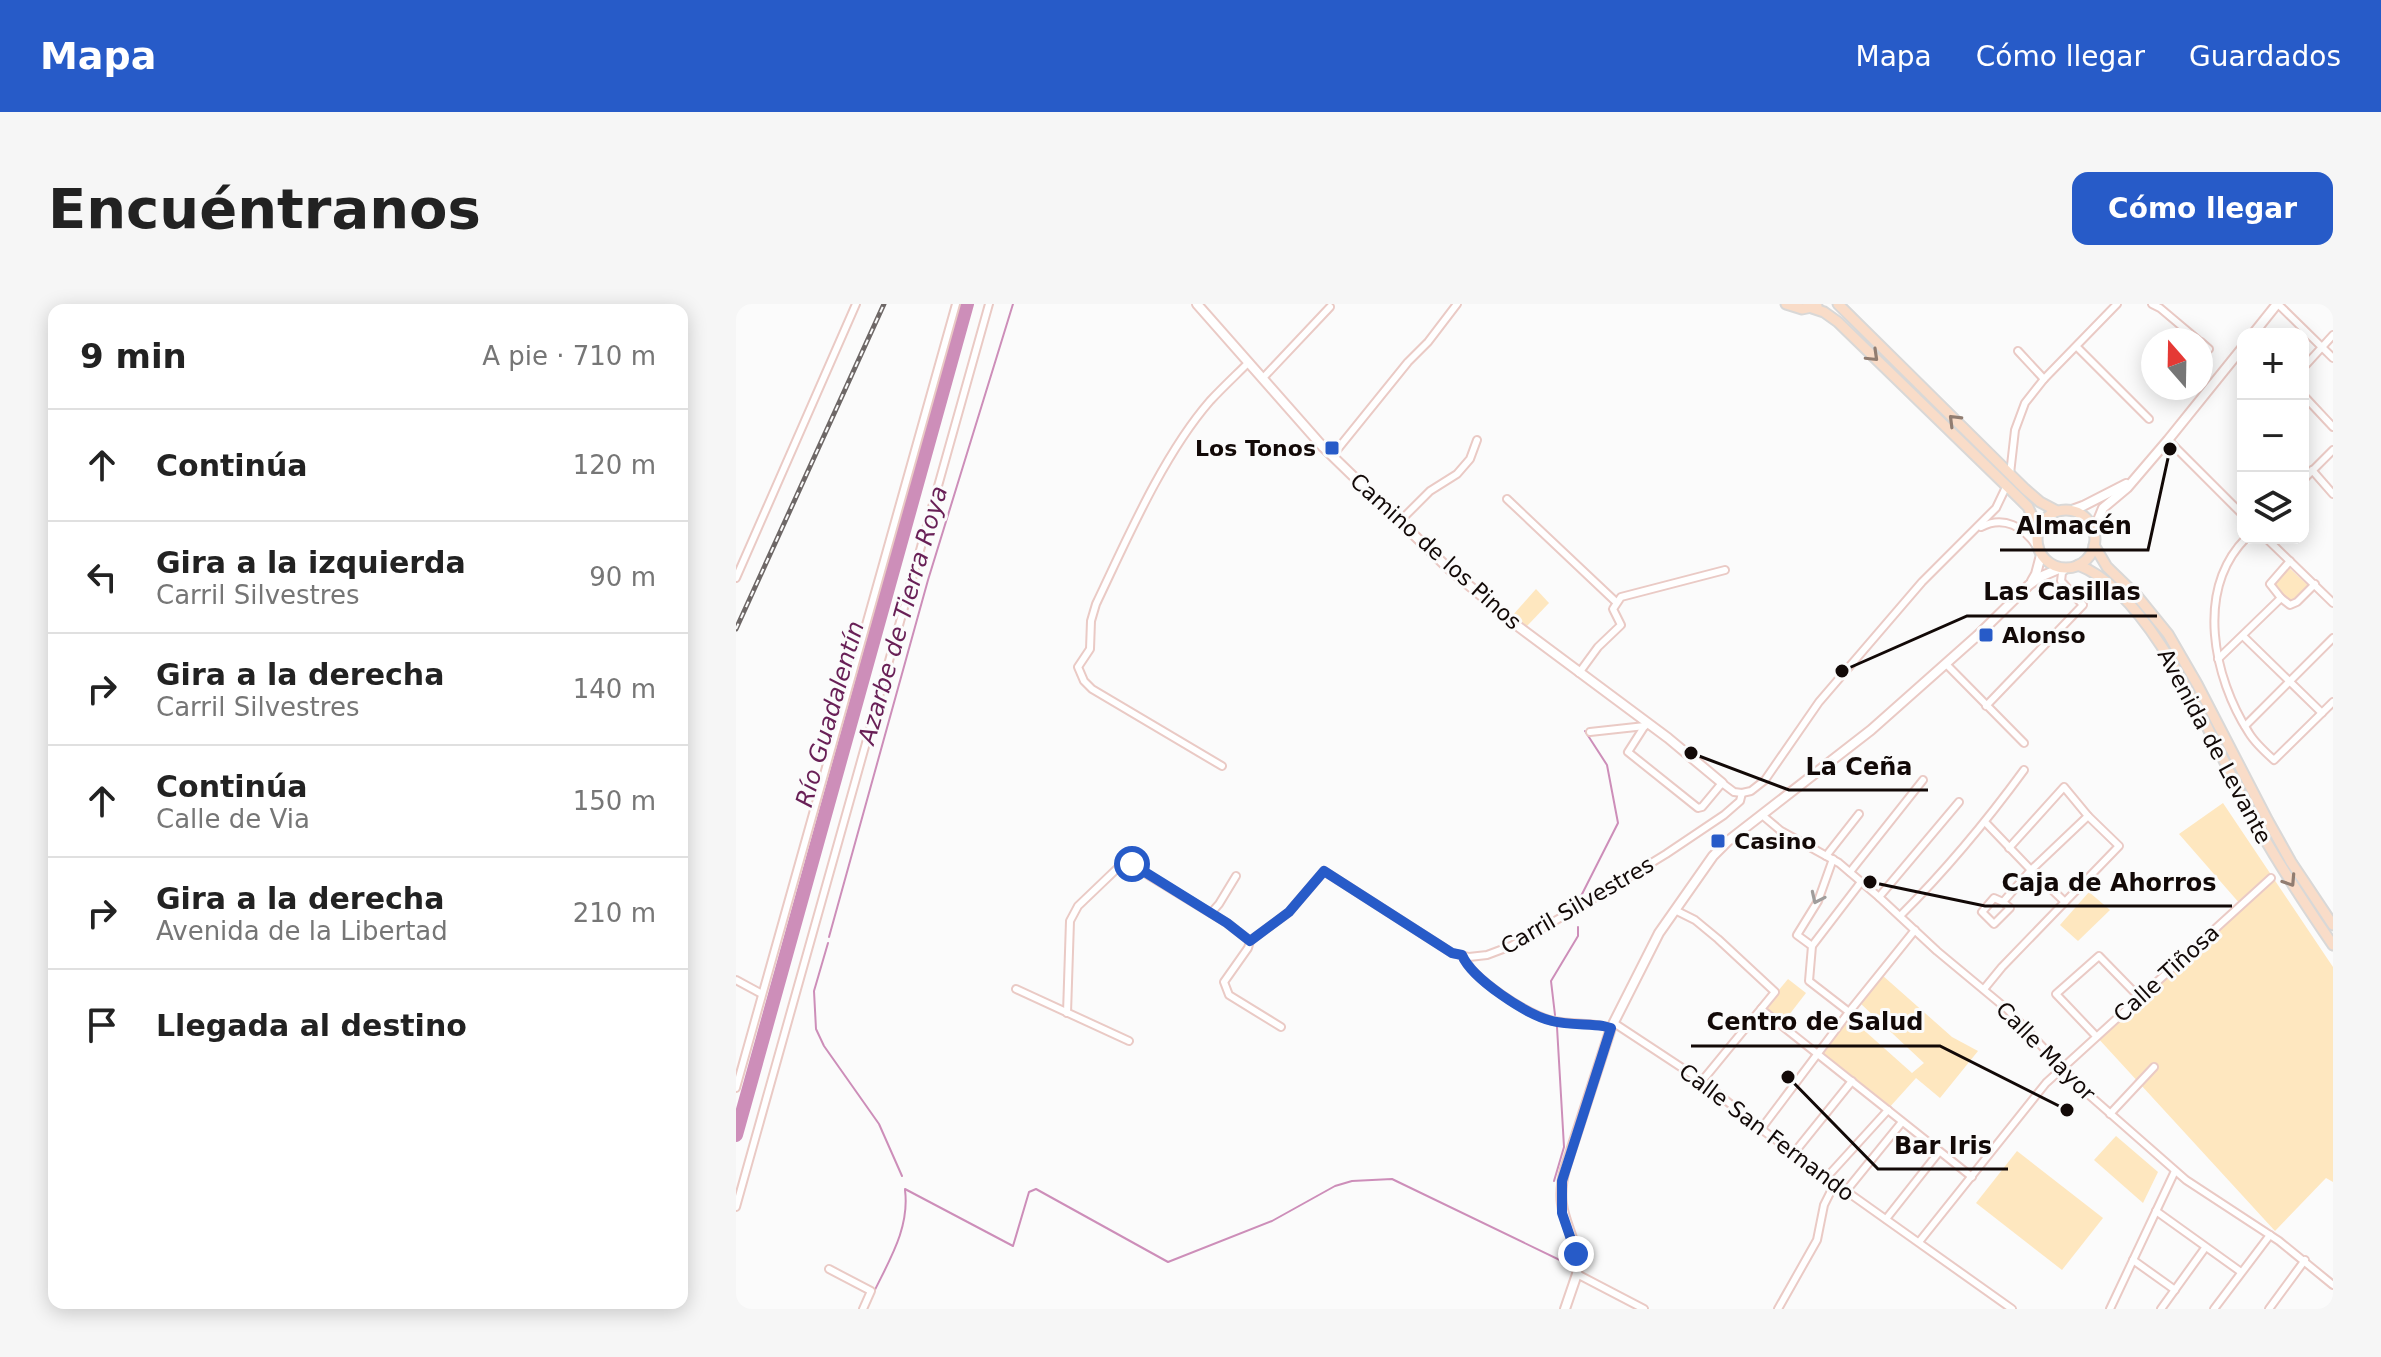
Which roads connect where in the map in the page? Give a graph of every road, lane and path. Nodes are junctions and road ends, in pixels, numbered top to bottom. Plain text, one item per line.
1 (856, 304) edge
2 (956, 304) edge
3 (989, 304) edge
4 (1197, 304) edge
5 (1457, 304) edge
6 (1786, 304) edge
7 (1838, 304) edge
8 (2117, 304) edge
9 (2152, 304) edge
10 (2278, 304) edge
11 (1816, 306) edge
12 (1330, 307) dead end
13 (2184, 328) edge
14 (2258, 328) edge
15 (2333, 335) edge
16 (2077, 347) junction
17 (2322, 347) junction
18 (2018, 351) dead end
19 (2237, 354) edge
20 (2333, 358) edge
21 (2309, 361) edge
22 (1249, 362) junction
23 (1263, 378) junction
24 (2044, 379) junction
25 (2308, 400) edge
26 (2149, 419) dead end
27 (2333, 427) edge
28 (1477, 440) dead end
29 (2168, 440) junction
30 (2333, 450) edge
31 (1332, 456) junction
32 (2312, 470) junction
33 (2309, 473) edge
34 (2010, 474) junction
35 (2133, 479) junction
36 (2007, 486) junction
37 (2333, 494) edge
38 (1507, 499) dead end
39 (2237, 509) edge
40 (2072, 510) junction
41 (2057, 511) junction
42 (1400, 521) junction
43 (2038, 529) junction
44 (2094, 530) junction
45 (1974, 531) junction
46 (2240, 544) edge
47 (2272, 544) edge
48 (2094, 545) junction
49 (2039, 551) junction
50 (2290, 561) junction
51 (2078, 565) junction
52 (2064, 568) junction
53 (1725, 570) dead end
54 (736, 578) edge
55 (2315, 584) junction
56 (2029, 585) junction
57 (2281, 598) junction
58 (1616, 602) junction
59 (2333, 603) edge
60 (2243, 636) junction
61 (2333, 638) edge
62 (2218, 659) junction
63 (1946, 664) junction
64 (1579, 673) junction
65 (2290, 682) junction
66 (2333, 702) edge
67 (1986, 706) junction
68 (2322, 713) junction
69 (1646, 725) junction
70 (2245, 726) junction
71 (1590, 732) dead end
72 (2024, 743) dead end
73 (1222, 766) dead end
74 (2024, 770) dead end
75 (1923, 780) dead end
76 (1722, 783) junction
77 (1742, 793) junction
78 (1959, 802) dead end
79 (1859, 814) dead end
80 (1762, 815) junction
81 (2088, 816) junction
82 (1985, 822) junction
83 (2009, 848) junction
84 (1829, 857) junction
85 (2031, 870) junction
86 (1850, 872) junction
87 (1236, 876) dead end
88 (2271, 878) dead end
89 (1861, 882) junction
90 (1879, 897) junction
91 (2003, 902) junction
92 (2065, 902) junction
93 (1675, 910) junction
94 (1211, 913) junction
95 (1900, 916) junction
96 (2333, 925) edge
97 (1915, 930) junction
98 (1250, 941) junction
99 (2333, 945) edge
100 (1812, 946) junction
101 (1462, 955) junction
102 (736, 980) edge
103 (1016, 989) dead end
104 (1984, 989) junction
105 (762, 994) junction
106 (2140, 998) junction
107 (1761, 1009) junction
108 (1849, 1012) junction
109 (1067, 1013) junction
110 (1613, 1026) junction
111 (1281, 1027) dead end
112 (2096, 1036) junction
113 (1129, 1041) dead end
114 (1818, 1053) junction
115 (2154, 1067) dead end
116 (2061, 1069) junction
117 (1702, 1081) junction
118 (1852, 1081) junction
119 (736, 1088) edge
120 (1888, 1110) junction
121 (2110, 1114) junction
122 (1902, 1122) junction
123 (1761, 1129) junction
124 (1939, 1152) junction
125 (1794, 1153) junction
126 (2175, 1171) junction
127 (1827, 1177) junction
128 (1972, 1177) junction
129 (1835, 1183) junction
130 (1846, 1191) junction
131 (736, 1207) edge
132 (2156, 1211) junction
133 (1886, 1219) junction
134 (2270, 1235) junction
135 (1919, 1242) junction
136 (2205, 1248) junction
137 (2133, 1260) junction
138 (2305, 1260) junction
139 (829, 1269) dead end
140 (2241, 1272) junction
141 (1577, 1274) junction
142 (2333, 1285) edge
143 (2175, 1290) junction
144 (863, 1309) edge
145 (1565, 1309) edge
146 (1644, 1309) edge
147 (1778, 1309) edge
148 (2012, 1309) edge
149 (2110, 1309) edge
150 (2161, 1309) edge
151 (2214, 1309) edge
152 (2269, 1309) edge

1 - 54 street
2 - 105 street
3 - 131 street
4 - 22 main road, Camino de los Pinos
5 - 31 street
6 - 11 main road
34 -> 7 main road
8 - 16 street, Carril Silvestres
9 - 13 street
10 - 14 main road
10 - 17 street
11 -> 36 main road
12 - 23 street
15 - 17 street
16 - 24 street, Carril Silvestres
16 - 26 street
17 - 20 street
17 - 21 street
18 - 24 street
19 - 29 main road
22 - 23 main road, Camino de los Pinos
22 - 73 street
23 - 31 main road, Camino de los Pinos
24 - 34 street, Carril Silvestres
25 - 27 street
28 - 42 street
29 - 35 main road
29 - 39 street
30 - 32 street
31 - 42 main road, Camino de los Pinos
32 - 33 street
32 - 37 street
34 - 36 street, Carril Silvestres
34 - 41 main road
35 - 40 main road
35 - 44 main road
36 - 43 main road
36 - 45 street, Carril Silvestres
38 - 58 street
40 - 41 main road
40 - 44 main road
41 - 43 main road
42 - 64 main road, Camino de los Pinos
43 - 49 main road
44 - 48 main road
45 - 49 street
45 - 77 street, Carril Silvestres
46 - 62 street
47 - 50 street
48 - 51 main road
48 - 96 main road, Avenida de Levante
49 - 52 main road
49 - 56 main road
50 - 55 street
50 - 57 street
51 - 52 main road
51 -> 99 main road, Avenida de Levante
52 - 56 main road
52 - 67 street
53 - 58 street
55 - 57 street
55 - 59 street
56 - 63 main road
57 - 60 street
58 - 64 street
60 - 62 street
60 - 65 street
61 - 65 street
62 - 70 street
63 - 67 street
63 - 80 main road
64 - 69 main road, Camino de los Pinos
65 - 68 street
65 - 70 street
66 - 68 street
67 - 72 street
68 - 70 street
69 - 71 street
69 - 76 main road, Camino de los Pinos
69 - 76 street
74 - 82 street
75 - 86 street
76 - 77 street, Camino de los Pinos
77 - 101 street, Carril Silvestres
78 - 90 street
79 - 84 street
80 - 84 street, Calle Mayor
80 - 93 main road
81 - 83 street
81 - 85 street
81 - 92 street
82 - 83 street
82 - 95 street
83 - 85 street
84 - 86 street, Calle Mayor
84 -> 100 street
85 - 91 street
85 - 92 street
86 - 89 street, Calle Mayor
87 - 94 street
88 - 106 street, Calle Tiñosa
89 - 90 street, Calle Mayor
89 - 100 street
90 - 95 street, Calle Mayor
91 - 91 street
92 - 104 street
93 - 107 street
93 - 110 main road
94 - 98 street
94 - 109 street
95 - 97 street, Calle Mayor
97 - 104 street, Calle Mayor
97 - 108 street
98 - 101 street
98 - 111 street
100 - 108 street
101 - 110 street
102 - 105 street
103 - 109 street
104 - 116 street, Calle Mayor
105 - 119 street
106 - 112 street, Calle Tiñosa
106 - 112 street
107 - 114 street
107 - 117 street
108 - 114 street
109 - 113 street
110 - 117 street, Calle San Fernando
110 - 141 main road
112 - 116 street, Calle Tiñosa
114 - 118 street
114 - 123 street
115 - 121 street
116 - 121 street, Calle Mayor
116 - 128 street, Calle Tiñosa
117 - 123 street, Calle San Fernando
118 - 120 street
118 - 125 street
120 - 122 street
120 - 127 street
121 - 126 street, Calle Mayor
122 - 124 street
122 - 130 street
123 - 125 street, Calle San Fernando
124 - 128 street
124 - 133 street
125 - 127 street, Calle San Fernando
126 - 132 street
126 - 134 street, Calle Mayor
127 - 129 street, Calle San Fernando
128 - 135 street, Calle Tiñosa
129 - 130 street, Calle San Fernando
129 - 147 street
130 - 133 street, Calle San Fernando
132 - 136 street
132 - 137 street
133 - 135 street, Calle San Fernando
134 - 138 street, Calle Mayor
134 - 140 street
135 - 148 street, Calle San Fernando
136 - 140 street
136 - 143 street
137 - 143 street
137 - 149 street
138 - 142 street, Calle Mayor
138 - 152 street
139 - 144 street
140 - 151 street
141 - 145 main road
141 - 146 street
143 - 150 street

